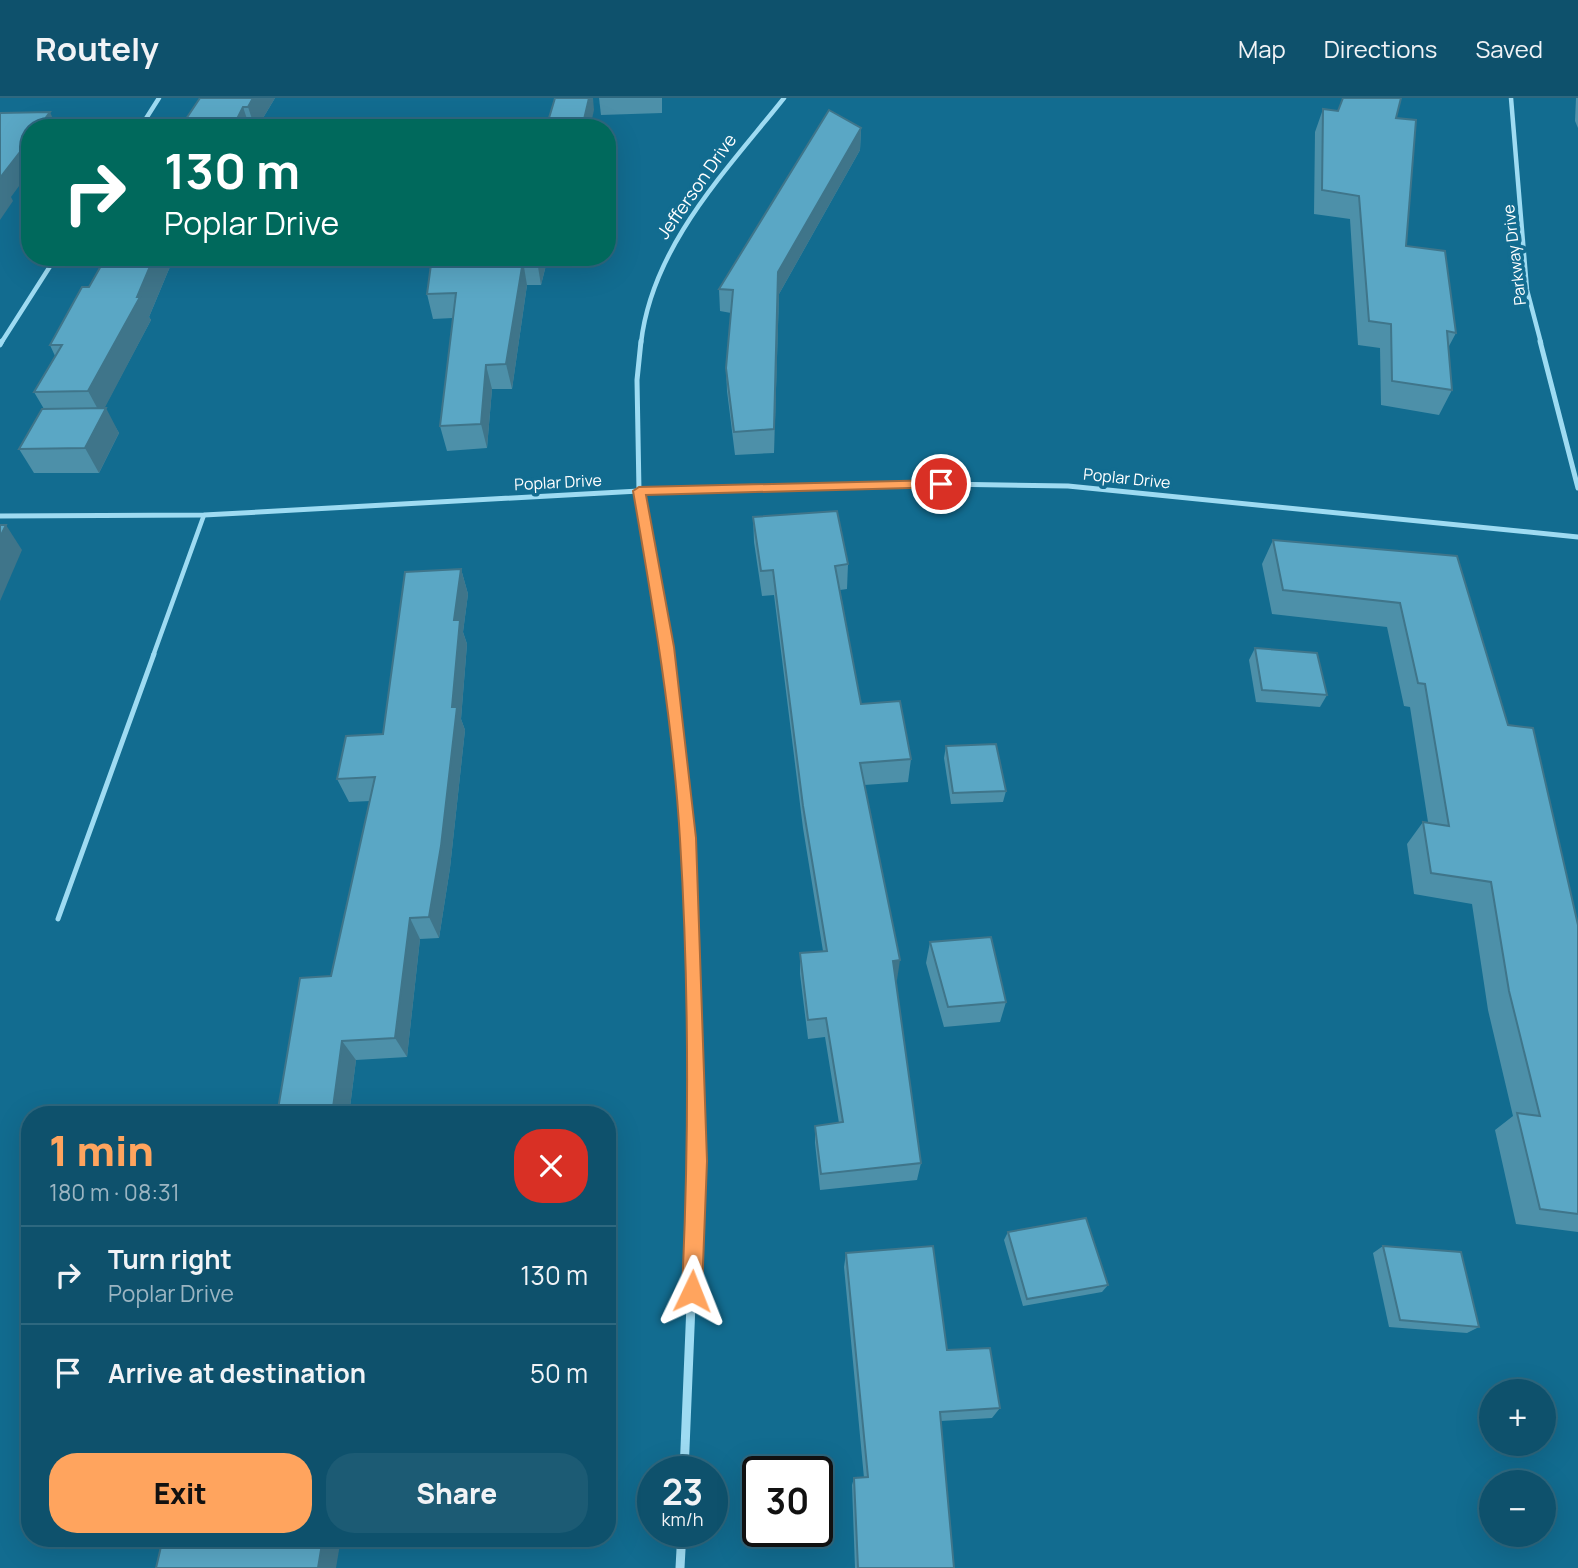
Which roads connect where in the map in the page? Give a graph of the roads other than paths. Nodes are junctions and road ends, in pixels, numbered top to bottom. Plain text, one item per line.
1 (159, 98) edge
2 (783, 98) edge
3 (1511, 98) edge
4 (146, 119) edge
5 (50, 266) edge
6 (0, 345) edge
7 (1578, 488) edge
8 (639, 491) junction
9 (204, 515) junction
10 (0, 516) edge
11 (1578, 537) edge
12 (58, 919) dead end
13 (685, 1456) edge
14 (681, 1547) edge
15 (680, 1568) edge

1 - 4 street
2 - 8 street, Jefferson Drive
3 - 7 street, Parkway Drive
5 - 6 street
8 - 9 street, Poplar Drive
8 - 11 street, Poplar Drive
8 - 13 street, Jefferson Drive
9 - 10 street, Poplar Drive
9 - 12 lane
14 - 15 street

